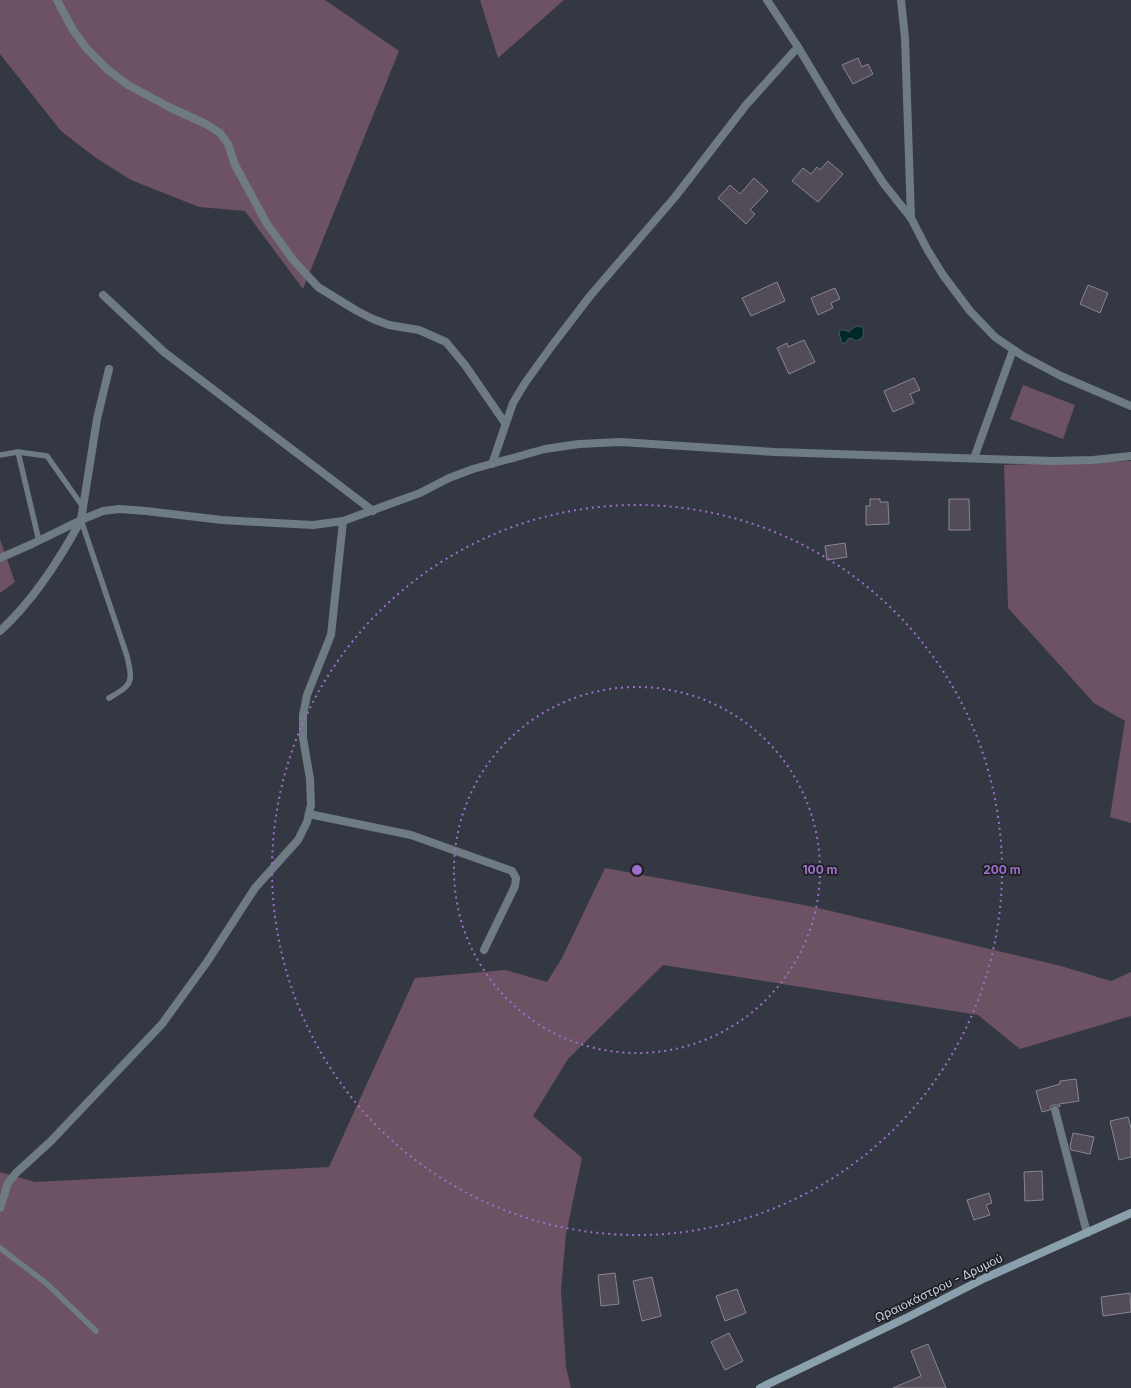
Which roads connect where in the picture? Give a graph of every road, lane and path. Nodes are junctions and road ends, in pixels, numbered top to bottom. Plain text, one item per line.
1 (56, 0) edge
2 (766, 0) edge
3 (901, 0) edge
4 (798, 47) junction
5 (911, 218) junction
6 (103, 296) dead end
7 (1014, 350) junction
8 (108, 369) dead end
9 (1131, 406) edge
10 (505, 424) junction
11 (18, 452) junction
12 (0, 455) edge
13 (1131, 456) edge
14 (974, 458) junction
15 (492, 464) junction
16 (83, 507) junction
17 (373, 511) junction
18 (81, 520) junction
19 (343, 521) junction
20 (39, 541) junction
21 (0, 558) edge
22 (0, 631) edge
23 (108, 698) dead end
24 (309, 814) junction
25 (484, 950) dead end
26 (1055, 1110) dead end
27 (0, 1208) edge
28 (1131, 1213) edge
29 (1087, 1233) junction
30 (0, 1248) edge
31 (96, 1331) dead end
32 (760, 1388) edge

1 - 10 street
2 - 4 street
3 - 5 street
4 - 5 street
4 - 10 street
5 - 7 street
6 - 17 street
7 - 9 street
7 - 14 street
8 - 16 street
10 - 15 street
11 - 12 lane
11 - 16 lane
11 - 20 lane
13 - 14 street
14 - 15 street
15 - 17 street
16 - 18 street
17 - 19 street
18 - 19 street
18 - 20 street
18 - 22 street
18 - 23 lane
19 - 24 street
20 - 21 street
24 - 25 street
24 - 27 street
26 - 29 street
28 - 29 main road, Ωραιοκάστρου - Δρυμού
29 - 32 main road, Ωραιοκάστρου - Δρυμού
30 - 31 lane

